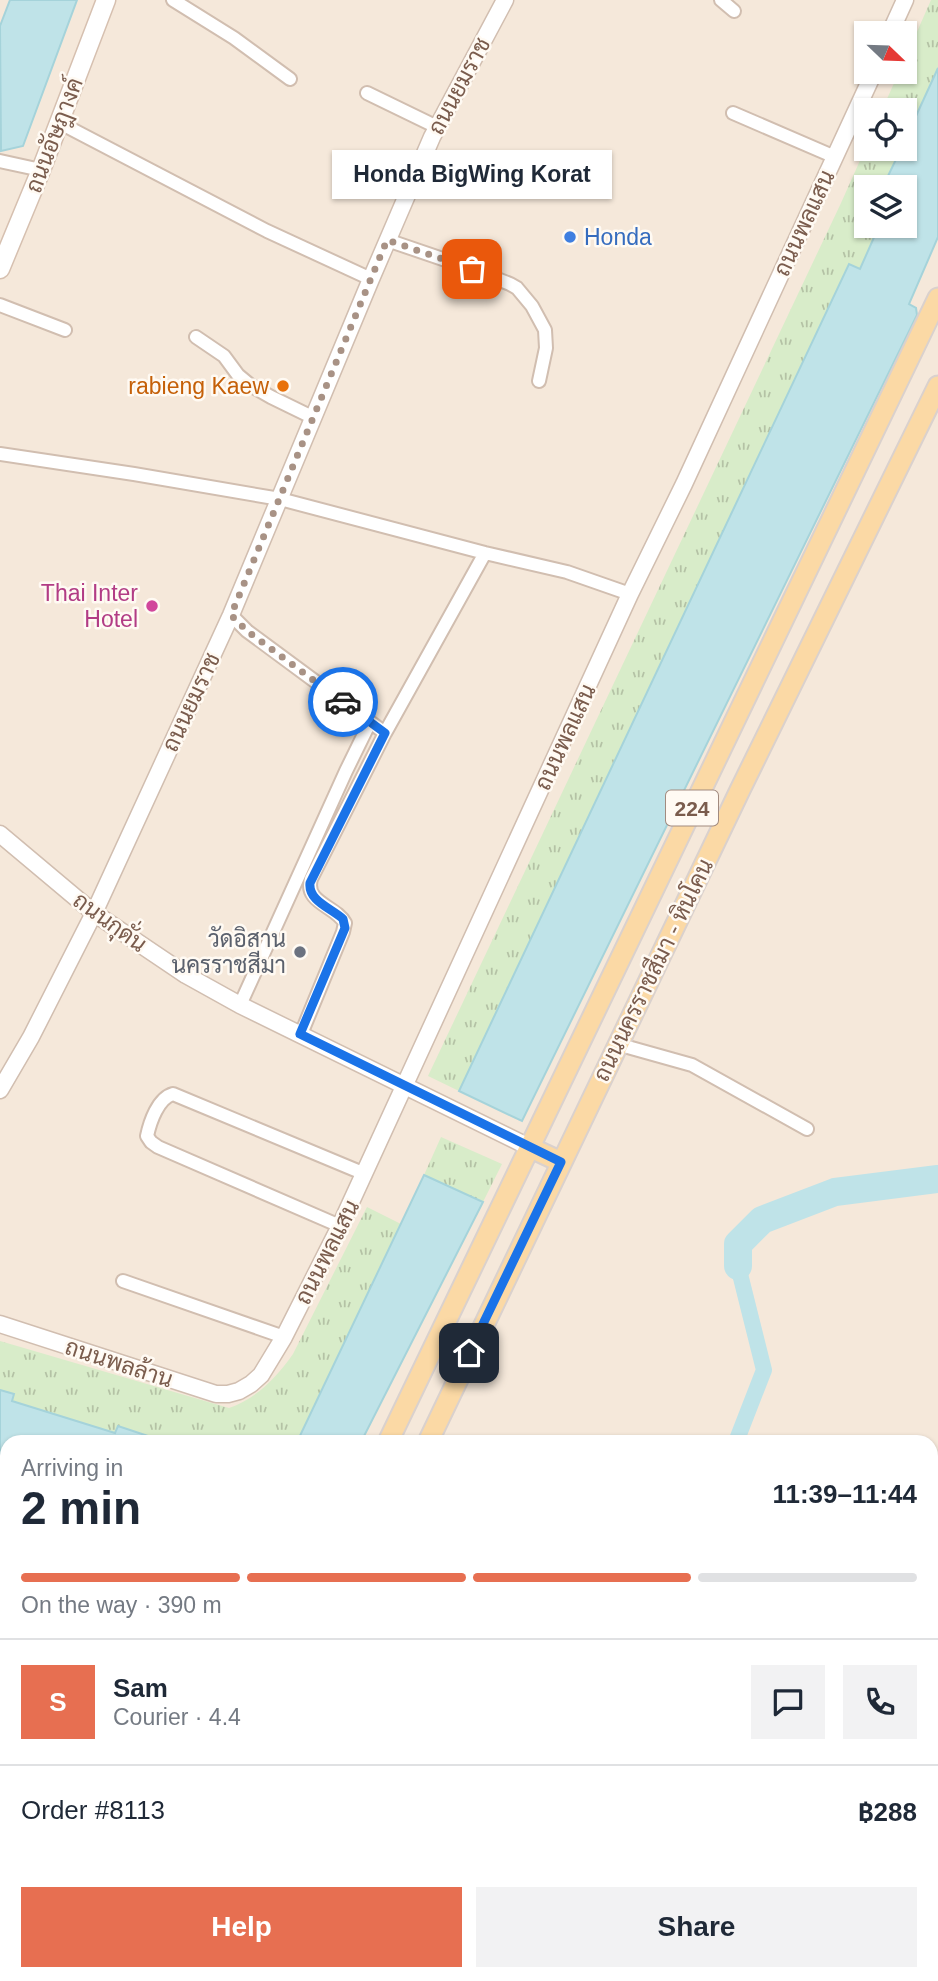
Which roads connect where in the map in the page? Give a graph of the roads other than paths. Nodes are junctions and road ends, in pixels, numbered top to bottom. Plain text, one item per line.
1 (106, 0) edge
2 (173, 0) edge
3 (505, 0) edge
4 (721, 0) edge
5 (905, 0) edge
6 (734, 11) dead end
7 (895, 21) edge
8 (290, 79) dead end
9 (868, 84) edge
10 (367, 93) dead end
11 (733, 113) dead end
12 (60, 122) junction
13 (437, 127) junction
14 (835, 157) junction
15 (0, 161) edge
16 (41, 170) junction
17 (387, 240) junction
18 (0, 269) edge
19 (371, 279) junction
20 (938, 298) edge
21 (0, 305) edge
22 (65, 330) dead end
23 (931, 331) edge
24 (196, 337) dead end
25 (540, 381) dead end
26 (937, 388) edge
27 (314, 418) junction
28 (0, 454) edge
29 (280, 499) junction
30 (485, 553) junction
31 (630, 594) junction
32 (231, 615) junction
33 (370, 722) junction
34 (385, 733) junction
35 (0, 834) edge
36 (94, 913) junction
37 (240, 1005) junction
38 (300, 1034) junction
39 (618, 1044) junction
40 (405, 1087) junction
41 (0, 1090) edge
42 (807, 1129) dead end
43 (529, 1147) junction
44 (561, 1162) junction
45 (365, 1174) junction
46 (340, 1226) junction
47 (123, 1281) dead end
48 (0, 1324) edge
49 (284, 1337) junction
50 (239, 1391) joint
51 (391, 1435) edge
52 (431, 1435) edge

1 - 12 main road, ถนนอัษฎางค์
2 - 8 street
3 - 13 street, ถนนยมราช
4 - 6 street
5 - 7 street
9 - 14 street, ถนนพลแสน
10 - 13 street
11 - 14 street
12 - 16 main road, ถนนอัษฎางค์
12 - 19 street
13 - 17 street, ถนนยมราช
14 - 31 street, ถนนพลแสน
15 - 16 street
16 - 18 main road, ถนนอัษฎางค์
17 - 19 street, ถนนยมราช
17 - 25 street
19 - 27 street, ถนนยมราช
20 - 23 main road, ถนนนครราชสีมา - หินโคน / 224
21 - 22 street
23 - 43 main road, ถนนนครราชสีมา - หินโคน / 224
24 - 27 street
26 - 39 main road, ถนนนครราชสีมา - หินโคน / 224
27 - 29 street, ถนนยมราช
28 - 29 street
29 - 30 street
29 - 32 street, ถนนยมราช
30 - 31 street
30 - 34 street
31 - 40 street, ถนนพลแสน
32 - 33 street
32 - 36 street, ถนนยมราช
33 - 34 street
33 - 37 street
34 - 38 street
35 - 36 street, ถนนกุดั่น
36 - 37 street, ถนนกุดั่น
36 - 41 street, ถนนยมราช
37 - 38 street, ถนนกุดั่น
38 - 40 street, ถนนกุดั่น
39 - 42 street
39 - 44 main road, ถนนนครราชสีมา - หินโคน / 224
40 - 43 street, ถนนกุดั่น
40 - 45 street, ถนนพลแสน
43 - 44 main road
43 - 51 main road, ถนนนครราชสีมา - หินโคน / 224
44 - 52 main road, ถนนนครราชสีมา - หินโคน / 224
45 - 46 street, ถนนพลแสน
45 - 46 street
46 - 49 street, ถนนพลแสน
47 - 49 street
48 - 50 street, ถนนพลล้าน
49 - 50 street, ถนนพลแสน

